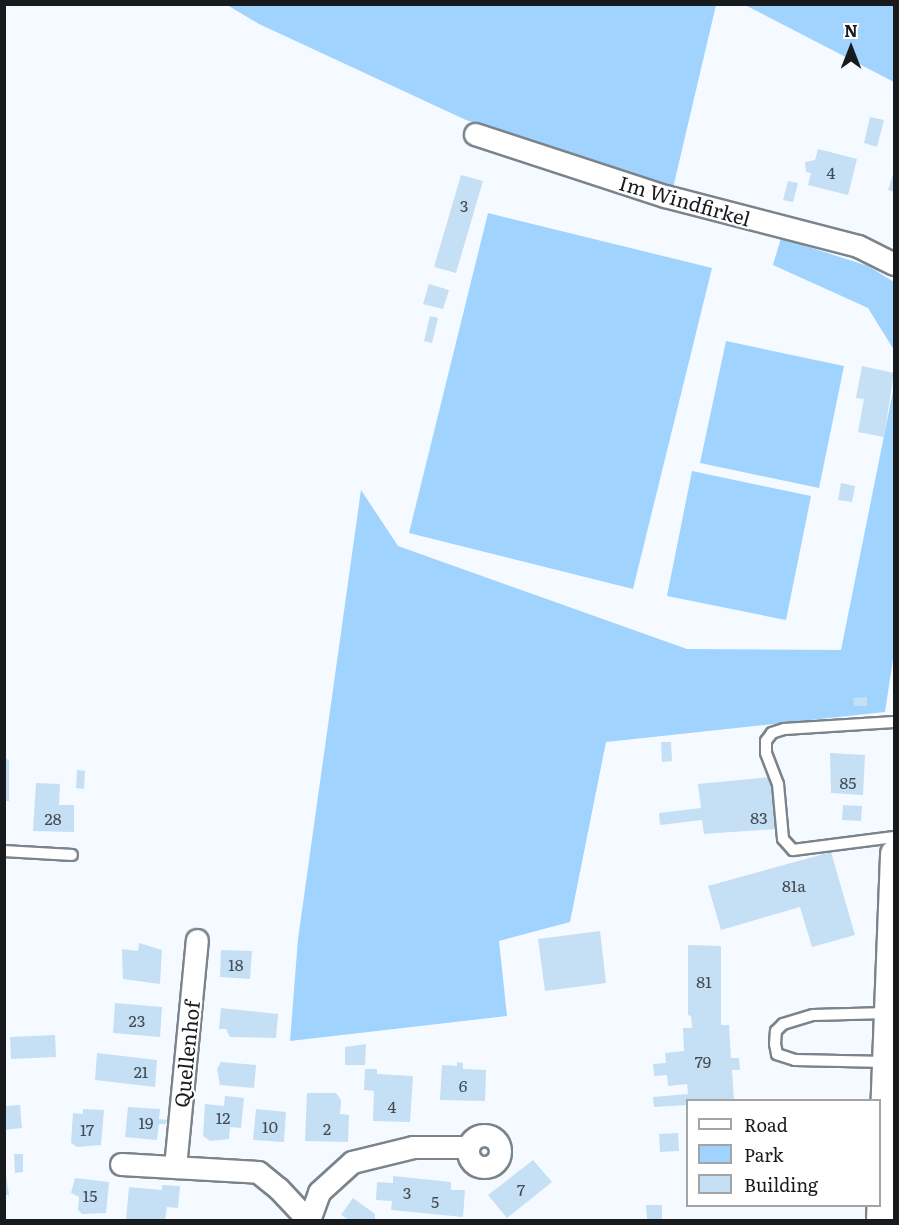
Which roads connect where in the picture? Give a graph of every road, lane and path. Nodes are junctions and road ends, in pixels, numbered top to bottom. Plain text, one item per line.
1 (475, 134) dead end
2 (894, 264) edge
3 (894, 723) edge
4 (894, 837) edge
5 (4, 850) edge
6 (894, 853) edge
7 (72, 855) dead end
8 (197, 940) dead end
9 (888, 1013) junction
10 (886, 1062) junction
11 (468, 1147) dead end
12 (121, 1164) dead end
13 (175, 1167) junction
14 (881, 1194) edge
15 (309, 1221) edge

1 - 2 street, Im Windfirkel
3 - 4 lane
5 - 7 lane
6 - 9 street
8 - 13 street, Quellenhof
9 - 10 street
9 - 10 lane
10 - 14 street
11 - 15 street
12 - 13 street
13 - 15 street

